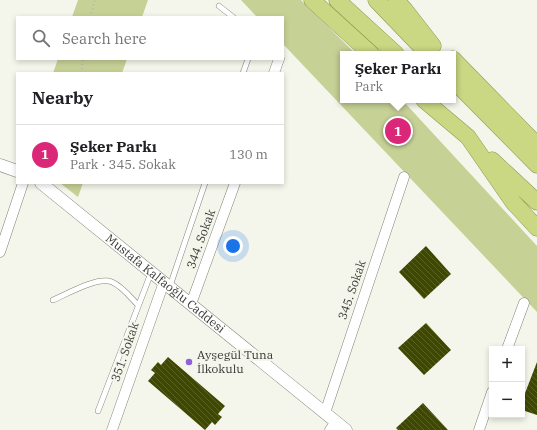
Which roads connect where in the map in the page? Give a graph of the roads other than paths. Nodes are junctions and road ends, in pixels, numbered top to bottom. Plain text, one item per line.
1 (312, 0) edge
2 (337, 0) edge
3 (376, 0) edge
4 (400, 5) edge
5 (219, 6) dead end
6 (232, 16) edge
7 (368, 51) edge
8 (393, 51) edge
9 (425, 51) edge
10 (437, 51) edge
11 (445, 51) edge
12 (248, 60) edge
13 (279, 60) edge
14 (456, 62) edge
15 (243, 72) edge
16 (274, 72) edge
17 (456, 77) edge
18 (456, 83) edge
19 (427, 103) edge
20 (439, 103) edge
21 (478, 106) junction
22 (468, 138) junction
23 (537, 145) edge
24 (0, 165) edge
25 (537, 165) edge
26 (16, 172) edge
27 (404, 177) dead end
28 (23, 184) edge
29 (42, 184) edge
30 (205, 184) edge
31 (235, 184) edge
32 (537, 202) edge
33 (537, 228) edge
34 (0, 252) edge
35 (152, 272) junction
36 (167, 284) junction
37 (53, 300) dead end
38 (524, 302) dead end
39 (192, 304) junction
40 (138, 305) junction
41 (508, 346) edge
42 (489, 401) edge
43 (98, 411) dead end
44 (325, 413) junction
45 (333, 426) edge
46 (112, 430) edge
47 (346, 430) edge
48 (479, 430) edge

1 - 7 highway
2 - 8 highway
3 - 9 highway
4 - 10 highway
4 - 11 highway
5 - 6 lane
12 - 15 lane
13 - 16 street
14 - 23 highway
17 - 21 highway
18 - 21 highway
19 - 22 highway
20 - 22 highway
21 - 25 highway
22 - 32 highway
22 - 33 highway
24 - 26 street
27 - 44 street, 345. Sokak
28 - 34 street
29 - 35 street, Mustafa Kalfaoğlu Caddesi
30 - 36 lane
31 - 39 street, 344. Sokak
35 - 36 street, Mustafa Kalfaoğlu Caddesi
35 - 40 lane
36 - 39 street, Mustafa Kalfaoğlu Caddesi
36 - 46 street, 351. Sokak
37 - 40 lane
38 - 41 street
39 - 44 street, Mustafa Kalfaoğlu Caddesi
40 - 43 lane
42 - 48 street
44 - 45 street, Mustafa Kalfaoğlu Caddesi
45 - 47 street, Mustafa Kalfaoğlu Caddesi

